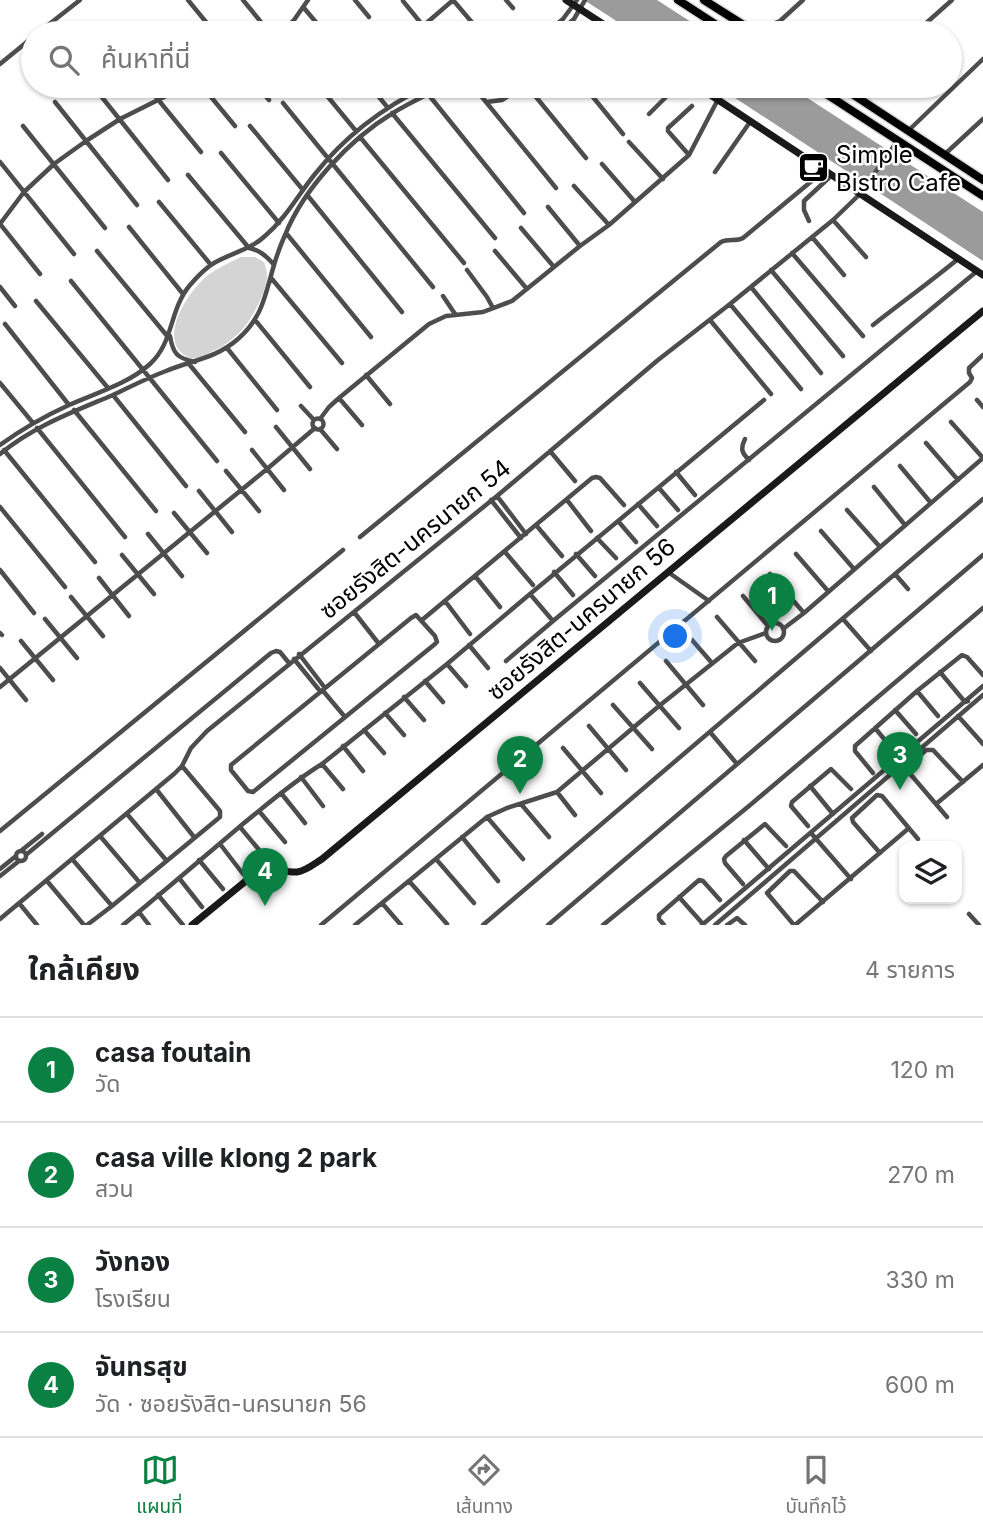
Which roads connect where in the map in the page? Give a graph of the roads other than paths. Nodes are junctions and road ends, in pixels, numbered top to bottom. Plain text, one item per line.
1 (80, 0) edge
2 (188, 0) edge
3 (243, 0) edge
4 (308, 0) edge
5 (355, 0) edge
6 (453, 0) edge
7 (506, 0) edge
8 (566, 0) edge
9 (678, 0) edge
10 (704, 0) edge
11 (803, 0) edge
12 (952, 0) edge
13 (403, 1) edge
14 (585, 1) edge
15 (577, 5) edge
16 (304, 8) junction
17 (513, 8) dead end
18 (369, 17) dead end
19 (53, 21) edge
20 (205, 21) edge
21 (260, 21) edge
22 (293, 21) edge
23 (315, 21) edge
24 (419, 21) edge
25 (429, 21) edge
26 (471, 21) edge
27 (561, 21) edge
28 (570, 21) edge
29 (600, 21) edge
30 (711, 21) edge
31 (737, 21) edge
32 (780, 21) edge
33 (928, 21) edge
34 (21, 47) edge
35 (983, 59) edge
36 (0, 64) edge
37 (962, 79) edge
38 (103, 98) edge
39 (212, 98) edge
40 (329, 98) edge
41 (380, 98) edge
42 (404, 98) edge
43 (420, 98) edge
44 (431, 98) edge
45 (483, 98) edge
46 (507, 98) edge
47 (536, 98) edge
48 (594, 98) edge
49 (665, 98) edge
50 (718, 98) edge
51 (721, 98) edge
52 (833, 98) edge
53 (866, 98) edge
54 (943, 98) edge
55 (158, 99) joint
56 (55, 102) dead end
57 (486, 102) junction
58 (283, 103) dead end
59 (692, 106) dead end
60 (388, 108) junction
61 (392, 113) junction
62 (649, 114) dead end
63 (120, 119) junction
64 (983, 119) edge
65 (895, 121) junction
66 (750, 122) junction
67 (23, 126) dead end
68 (235, 126) dead end
69 (250, 126) dead end
70 (910, 130) junction
71 (355, 131) junction
72 (623, 134) dead end
73 (360, 137) junction
74 (897, 139) junction
75 (86, 141) junction
76 (629, 142) dead end
77 (201, 152) dead end
78 (221, 153) dead end
79 (689, 155) junction
80 (944, 155) junction
81 (328, 158) junction
82 (586, 158) dead end
83 (0, 162) edge
84 (54, 164) junction
85 (333, 164) junction
86 (602, 164) dead end
87 (715, 172) dead end
88 (829, 172) junction
89 (188, 175) dead end
90 (981, 175) edge
91 (663, 179) junction
92 (168, 180) dead end
93 (574, 186) dead end
94 (556, 188) dead end
95 (303, 190) junction
96 (24, 191) junction
97 (861, 192) junction
98 (308, 196) junction
99 (983, 196) edge
100 (159, 202) dead end
101 (635, 202) junction
102 (137, 205) dead end
103 (548, 207) dead end
104 (524, 213) dead end
105 (833, 220) junction
106 (809, 221) dead end
107 (279, 223) junction
108 (0, 224) edge
109 (609, 225) junction
110 (129, 227) dead end
111 (104, 228) dead end
112 (522, 228) dead end
113 (286, 233) junction
114 (812, 237) junction
115 (495, 238) dead end
116 (580, 246) junction
117 (249, 248) junction
118 (97, 251) dead end
119 (495, 251) dead end
120 (792, 253) junction
121 (74, 254) dead end
122 (866, 257) dead end
123 (958, 258) junction
124 (464, 263) dead end
125 (211, 265) junction
126 (274, 265) junction
127 (554, 267) junction
128 (467, 270) dead end
129 (771, 270) junction
130 (980, 273) edge
131 (40, 274) dead end
132 (844, 275) dead end
133 (271, 278) junction
134 (71, 281) dead end
135 (0, 287) edge
136 (433, 287) dead end
137 (751, 287) junction
138 (527, 289) junction
139 (183, 294) junction
140 (443, 296) dead end
141 (36, 301) dead end
142 (730, 304) junction
143 (15, 306) dead end
144 (493, 308) junction
145 (983, 311) edge
146 (402, 312) dead end
147 (455, 314) junction
148 (255, 320) junction
149 (710, 320) junction
150 (5, 324) dead end
151 (873, 325) dead end
152 (169, 335) junction
153 (863, 336) dead end
154 (371, 337) dead end
155 (227, 348) junction
156 (983, 355) edge
157 (843, 356) dead end
158 (193, 363) junction
159 (342, 363) dead end
160 (143, 370) junction
161 (821, 373) dead end
162 (366, 375) junction
163 (149, 377) junction
164 (0, 383) edge
165 (310, 387) dead end
166 (108, 388) junction
167 (801, 389) dead end
168 (771, 394) dead end
169 (113, 395) junction
170 (339, 398) junction
171 (764, 400) dead end
172 (977, 400) dead end
173 (390, 404) dead end
174 (69, 405) junction
175 (302, 406) dead end
176 (983, 407) edge
177 (74, 410) junction
178 (277, 410) dead end
179 (317, 420) junction
180 (951, 422) dead end
181 (33, 423) junction
182 (362, 425) dead end
183 (276, 427) dead end
184 (37, 428) junction
185 (318, 429) junction
186 (245, 432) dead end
187 (745, 439) dead end
188 (926, 443) dead end
189 (0, 444) edge
190 (293, 448) junction
191 (337, 449) dead end
192 (252, 450) dead end
193 (550, 451) junction
194 (2, 452) edge
195 (983, 458) edge
196 (749, 460) junction
197 (217, 461) dead end
198 (900, 466) dead end
199 (310, 469) dead end
200 (268, 470) junction
201 (226, 471) dead end
202 (676, 472) junction
203 (958, 480) junction
204 (575, 481) dead end
205 (186, 486) dead end
206 (659, 488) junction
207 (874, 488) dead end
208 (242, 490) junction
209 (284, 490) dead end
210 (199, 491) dead end
211 (695, 495) dead end
212 (497, 496) junction
213 (983, 499) edge
214 (491, 500) junction
215 (567, 500) junction
216 (931, 503) junction
217 (638, 504) junction
218 (624, 505) dead end
219 (0, 507) edge
220 (678, 510) dead end
221 (847, 510) dead end
222 (156, 511) dead end
223 (259, 511) dead end
224 (216, 512) junction
225 (174, 513) dead end
226 (618, 520) junction
227 (536, 525) junction
228 (905, 525) junction
229 (657, 526) dead end
230 (591, 531) dead end
231 (821, 531) dead end
232 (232, 532) dead end
233 (190, 533) junction
234 (148, 534) dead end
235 (526, 534) junction
236 (125, 537) dead end
237 (360, 537) dead end
238 (521, 538) junction
239 (597, 538) junction
240 (636, 542) dead end
241 (880, 547) junction
242 (343, 550) dead end
243 (505, 552) junction
244 (164, 553) junction
245 (207, 554) dead end
246 (576, 554) junction
247 (796, 554) dead end
248 (122, 555) dead end
249 (983, 555) edge
250 (562, 556) dead end
251 (616, 558) dead end
252 (95, 562) dead end
253 (853, 569) junction
254 (0, 570) edge
255 (554, 572) junction
256 (668, 572) junction
257 (770, 573) dead end
258 (895, 574) junction
259 (138, 575) junction
260 (182, 576) dead end
261 (475, 576) junction
262 (595, 576) dead end
263 (99, 578) dead end
264 (533, 585) dead end
265 (65, 587) dead end
266 (908, 589) dead end
267 (828, 591) junction
268 (154, 594) dead end
269 (530, 594) junction
270 (573, 595) dead end
271 (112, 596) junction
272 (743, 596) dead end
273 (71, 597) dead end
274 (445, 601) junction
275 (709, 601) junction
276 (500, 607) dead end
277 (983, 608) edge
278 (354, 612) junction
279 (34, 613) dead end
280 (804, 613) junction
281 (129, 616) dead end
282 (87, 617) junction
283 (717, 617) dead end
284 (45, 618) dead end
285 (843, 619) junction
286 (422, 620) junction
287 (553, 621) junction
288 (768, 626) junction
289 (783, 629) junction
290 (766, 633) junction
291 (470, 634) dead end
292 (103, 636) dead end
293 (60, 638) junction
294 (692, 640) dead end
295 (21, 641) dead end
296 (379, 643) junction
297 (738, 643) junction
298 (469, 645) junction
299 (871, 651) junction
300 (299, 654) junction
301 (77, 657) dead end
302 (35, 658) junction
303 (291, 661) junction
304 (506, 661) dead end
305 (666, 661) dead end
306 (755, 661) dead end
307 (712, 663) junction
308 (447, 664) junction
309 (0, 668) edge
310 (488, 668) dead end
311 (940, 672) junction
312 (983, 675) edge
313 (9, 680) junction
314 (54, 680) dead end
315 (425, 681) junction
316 (640, 683) dead end
317 (685, 685) junction
318 (466, 686) dead end
319 (983, 686) edge
320 (0, 687) edge
321 (323, 690) junction
322 (917, 691) junction
323 (982, 696) edge
324 (404, 697) junction
325 (26, 700) dead end
326 (443, 702) dead end
327 (965, 702) junction
328 (613, 705) dead end
329 (703, 705) dead end
330 (659, 706) junction
331 (895, 710) junction
332 (954, 711) junction
333 (385, 713) junction
334 (938, 716) dead end
335 (345, 717) junction
336 (958, 717) junction
337 (424, 720) dead end
338 (589, 726) dead end
339 (633, 728) junction
340 (679, 728) dead end
341 (875, 728) junction
342 (364, 730) junction
343 (710, 732) junction
344 (916, 734) dead end
345 (404, 735) dead end
346 (983, 744) edge
347 (343, 746) junction
348 (563, 748) dead end
349 (608, 749) junction
350 (652, 749) dead end
351 (384, 752) dead end
352 (899, 757) junction
353 (322, 764) junction
354 (737, 764) junction
355 (983, 765) edge
356 (182, 766) junction
357 (626, 770) dead end
358 (363, 771) dead end
359 (582, 771) junction
360 (873, 773) dead end
361 (301, 777) junction
362 (962, 782) junction
363 (810, 786) junction
364 (156, 789) junction
365 (343, 789) dead end
366 (851, 789) dead end
367 (556, 792) junction
368 (281, 793) junction
369 (601, 793) dead end
370 (521, 804) junction
371 (936, 804) junction
372 (323, 806) dead end
373 (259, 811) junction
374 (127, 814) junction
375 (834, 814) junction
376 (575, 815) dead end
377 (487, 817) junction
378 (947, 817) dead end
379 (304, 823) dead end
380 (808, 826) dead end
381 (240, 827) junction
382 (909, 828) junction
383 (0, 831) edge
384 (811, 833) junction
385 (42, 834) dead end
386 (100, 836) junction
387 (194, 837) junction
388 (462, 837) junction
389 (549, 837) dead end
390 (816, 839) junction
391 (918, 839) dead end
392 (744, 840) junction
393 (285, 842) dead end
394 (220, 844) junction
395 (786, 846) dead end
396 (24, 852) junction
397 (880, 853) junction
398 (265, 857) dead end
399 (18, 858) junction
400 (436, 859) junction
401 (523, 859) dead end
402 (73, 860) junction
403 (166, 860) junction
404 (199, 860) junction
405 (0, 869) edge
406 (769, 869) junction
407 (243, 874) dead end
408 (0, 876) edge
409 (179, 877) junction
410 (851, 879) junction
411 (47, 881) junction
412 (409, 881) junction
413 (498, 881) dead end
414 (139, 883) junction
415 (743, 884) dead end
416 (223, 889) dead end
417 (158, 895) junction
418 (679, 897) junction
419 (720, 901) dead end
420 (823, 902) junction
421 (19, 903) junction
422 (382, 903) junction
423 (474, 903) dead end
424 (112, 906) junction
425 (202, 907) dead end
426 (139, 912) junction
427 (969, 914) dead end
428 (0, 919) edge
429 (447, 924) edge
430 (37, 925) edge
431 (85, 925) edge
432 (123, 925) edge
433 (149, 925) edge
434 (183, 925) edge
435 (192, 925) edge
436 (321, 925) edge
437 (356, 925) edge
438 (401, 925) edge
439 (482, 925) edge
440 (548, 925) edge
441 (603, 925) edge
442 (664, 925) edge
443 (703, 925) edge
444 (715, 925) edge
445 (727, 925) edge
446 (745, 925) edge
447 (794, 925) edge
448 (979, 925) edge

1 - 19 street
2 - 20 street
3 - 21 street
4 - 16 street
5 - 18 street
6 - 25 street
6 - 26 street
7 - 17 street
8 - 15 street
9 - 30 main road
10 - 31 main road
11 - 32 street
12 - 33 street
13 - 24 street
14 - 15 street
15 - 27 street
15 - 28 street
15 - 29 street
16 - 22 street
16 - 23 street
34 - 36 street
35 - 37 street
38 - 63 street
39 - 68 street
40 - 71 street
41 - 60 street
42 - 60 street
43 - 61 street
44 - 104 street
45 - 57 street
46 - 57 street
47 - 82 street
48 - 72 street
49 - 62 street
50 - 79 street
51 - 66 street
52 - 74 main road
53 - 65 main road
54 - 70 street
55 - 63 street
55 - 77 street
56 - 75 street
57 - 94 street
58 - 81 street
59 - 79 street
60 - 71 street
61 - 73 street
61 - 115 street
63 - 75 street
63 - 92 street
64 - 80 street
65 - 70 main road
65 - 74 main road
66 - 87 street
66 - 88 street
67 - 84 street
69 - 95 street
70 - 74 main road
70 - 80 main road
71 - 81 street
73 - 85 street
73 - 124 street
74 - 97 street, ซอยรังสิต-นครนายก 54
74 - 99 main road
75 - 84 street
75 - 102 street
76 - 91 street
78 - 107 street
79 - 91 street
80 - 90 main road
81 - 85 street
81 - 95 street
83 - 96 street
84 - 96 street
84 - 111 street
85 - 98 street
85 - 136 street
86 - 101 street
88 - 97 street
88 - 106 street
88 - 237 street
89 - 117 street
91 - 101 street
93 - 109 street
95 - 107 street
96 - 108 street
96 - 121 street
97 - 105 street, ซอยรังสิต-นครนายก 54
97 - 123 street
98 - 113 street
98 - 146 street
100 - 125 street
101 - 109 street
103 - 116 street
105 - 114 street, ซอยรังสิต-นครนายก 54
105 - 122 street
107 - 117 street
108 - 131 street
109 - 116 street
110 - 139 street
112 - 127 street
113 - 126 street
113 - 154 street
114 - 120 street, ซอยรังสิต-นครนายก 54
114 - 132 street
116 - 127 street
117 - 125 street
117 - 126 street
118 - 152 street
119 - 138 street
120 - 129 street, ซอยรังสิต-นครนายก 54
120 - 153 street
123 - 130 street
123 - 151 street
125 - 139 street
126 - 133 street
127 - 138 street
128 - 144 street
129 - 137 street, ซอยรังสิต-นครนายก 54
129 - 157 street
130 - 196 street
133 - 148 street
133 - 159 street
134 - 160 street
135 - 143 street
137 - 142 street, ซอยรังสิต-นครนายก 54
137 - 161 street
138 - 144 street
139 - 152 street
140 - 147 street
141 - 166 street
142 - 149 street, ซอยรังสิต-นครนายก 54
142 - 167 street
144 - 147 street
145 - 256 street, ซอยรังสิต-นครนายก 56
147 - 162 street
148 - 155 street
148 - 165 street
149 - 168 street
149 - 193 street, ซอยรังสิต-นครนายก 54
150 - 174 street
152 - 158 street
152 - 160 street
155 - 158 street
155 - 178 street
156 - 275 street
158 - 163 street
158 - 186 street
160 - 163 street
160 - 166 street
162 - 170 street
162 - 173 street
163 - 169 street
163 - 197 street
164 - 181 street
166 - 174 street
169 - 177 street
169 - 205 street
170 - 179 street
170 - 182 street
171 - 202 street
172 - 176 street
174 - 181 street
175 - 179 street
177 - 184 street
177 - 222 street
179 - 185 street
179 - 185 street
180 - 195 street
181 - 189 street
183 - 190 street
184 - 194 street
184 - 236 street
185 - 190 street
185 - 191 street
187 - 196 street
188 - 203 street
190 - 199 street
190 - 200 street
192 - 200 street
193 - 204 street
193 - 212 street, ซอยรังสิต-นครนายก 54
194 - 252 street
195 - 203 street
196 - 287 street
198 - 216 street
200 - 208 street
200 - 209 street
201 - 208 street
202 - 206 street
202 - 211 street
203 - 216 street
206 - 217 street
206 - 220 street
207 - 228 street
208 - 223 street
208 - 224 street
210 - 224 street
212 - 214 street, ซอยรังสิต-นครนายก 54
212 - 235 street
213 - 258 street
214 - 238 street
214 - 278 street, ซอยรังสิต-นครนายก 54
215 - 218 street
215 - 227 street
215 - 230 street
216 - 228 street
217 - 226 street
217 - 229 street
219 - 265 street
221 - 241 street
224 - 232 street
224 - 233 street
225 - 233 street
226 - 239 street
226 - 240 street
227 - 235 street
227 - 250 street
228 - 241 street
231 - 253 street
233 - 244 street
233 - 245 street
234 - 244 street
235 - 238 street
238 - 243 street
239 - 246 street
239 - 251 street
241 - 253 street
242 - 383 street
243 - 261 street
243 - 264 street
244 - 259 street
244 - 260 street
246 - 255 street
246 - 262 street
247 - 267 street
248 - 259 street
249 - 299 street
253 - 267 street
254 - 279 street
255 - 269 street
255 - 270 street
256 - 275 street
256 - 435 street, ซอยรังสิต-นครนายก 56
257 - 280 street
258 - 266 street
258 - 285 street
259 - 268 street
259 - 271 street
261 - 274 street
261 - 276 street
263 - 271 street
267 - 280 street
269 - 287 street
269 - 298 street
271 - 281 street
271 - 282 street
272 - 288 street
273 - 282 street
274 - 286 street
274 - 291 street
275 - 436 street
277 - 441 street
278 - 296 street
278 - 300 street, ซอยรังสิต-นครนายก 54
280 - 289 street
282 - 292 street
282 - 293 street
283 - 297 street
284 - 293 street
285 - 299 street
285 - 343 street
286 - 296 street
286 - 335 street
287 - 304 street
288 - 289 street
288 - 290 street
289 - 290 street
290 - 297 street
293 - 301 street
293 - 302 street
294 - 307 street
295 - 302 street
296 - 321 street
297 - 306 street
297 - 307 street
298 - 308 street
298 - 310 street
299 - 354 street
300 - 303 street, ซอยรังสิต-นครนายก 54
300 - 321 street
302 - 313 street
302 - 314 street
303 - 321 street
303 - 356 street, ซอยรังสิต-นครนายก 54
303 - 396 street
305 - 317 street
307 - 317 street
308 - 315 street
308 - 318 street
309 - 313 street
311 - 312 street
311 - 322 street
311 - 327 street
313 - 320 street
313 - 325 street
315 - 324 street
315 - 326 street
316 - 330 street
317 - 329 street
317 - 330 street
319 - 327 street
321 - 335 street
321 - 335 street
322 - 331 street
322 - 334 street
323 - 327 street
323 - 336 street
324 - 333 street
324 - 337 street
327 - 332 street
328 - 339 street
330 - 339 street
330 - 340 street
331 - 341 street
331 - 344 street
332 - 336 street
332 - 352 street
333 - 342 street
333 - 345 street
336 - 346 street
336 - 390 street
338 - 349 street
339 - 349 street
339 - 350 street
341 - 352 street
341 - 360 street
342 - 347 street
342 - 351 street
343 - 354 street
343 - 439 street
347 - 353 street
347 - 358 street
348 - 359 street
349 - 357 street
349 - 359 street
352 - 375 street
353 - 361 street
353 - 365 street
354 - 440 street
355 - 362 street
356 - 364 street, ซอยรังสิต-นครนายก 54
356 - 387 street
359 - 367 street
359 - 369 street
361 - 368 street
361 - 372 street
362 - 371 street
362 - 371 street
363 - 366 street
363 - 375 street
363 - 380 street
364 - 374 street, ซอยรังสิต-นครนายก 54
364 - 387 street
367 - 370 street
367 - 376 street
368 - 373 street
368 - 379 street
370 - 377 street
370 - 389 street
371 - 378 street
373 - 381 street
373 - 393 street
374 - 386 street, ซอยรังสิต-นครนายก 54
374 - 403 street
375 - 384 street
377 - 388 street
377 - 401 street
381 - 394 street
381 - 398 street
382 - 391 street
382 - 397 street
382 - 397 street
384 - 390 street
384 - 406 street
385 - 396 street
386 - 402 street, ซอยรังสิต-นครนายก 54
386 - 414 street
387 - 403 street
388 - 400 street
388 - 413 street
390 - 410 street
390 - 444 street
392 - 395 street
392 - 406 street
392 - 415 street
394 - 404 street
394 - 407 street
396 - 399 street
396 - 399 street
397 - 410 street
399 - 405 street
399 - 408 street
400 - 412 street
400 - 423 street
402 - 411 street, ซอยรังสิต-นครนายก 54
402 - 424 street
403 - 414 street
404 - 409 street
404 - 416 street
406 - 443 street
409 - 417 street
409 - 425 street
410 - 420 street
411 - 421 street, ซอยรังสิต-นครนายก 54
411 - 431 street
412 - 422 street
412 - 429 street
414 - 424 street
417 - 426 street
417 - 434 street
418 - 419 street
418 - 442 street
418 - 443 street
420 - 447 street
420 - 447 street
421 - 428 street, ซอยรังสิต-นครนายก 54
421 - 430 street
422 - 437 street
422 - 438 street
424 - 431 street
426 - 432 street
426 - 433 street
427 - 448 street
445 - 446 street

